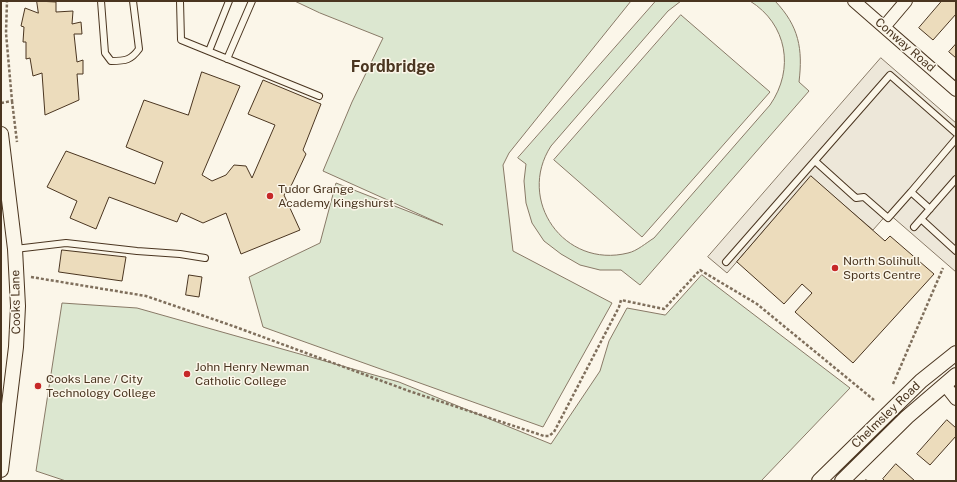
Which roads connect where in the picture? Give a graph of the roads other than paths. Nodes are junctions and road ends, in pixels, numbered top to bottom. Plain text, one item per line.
1 (101, 1) edge
2 (133, 1) edge
3 (180, 1) edge
4 (229, 1) edge
5 (252, 1) edge
6 (854, 1) edge
7 (906, 1) edge
8 (884, 27) junction
9 (209, 51) junction
10 (227, 59) junction
11 (956, 90) edge
12 (319, 96) dead end
13 (956, 133) edge
14 (1, 134) edge
15 (956, 139) edge
16 (815, 161) junction
17 (956, 179) edge
18 (911, 192) junction
19 (930, 209) junction
20 (921, 219) junction
21 (914, 227) dead end
22 (15, 249) junction
23 (956, 251) edge
24 (204, 258) dead end
25 (726, 262) dead end
26 (956, 353) edge
27 (956, 375) edge
28 (945, 385) junction
29 (956, 400) edge
30 (1, 470) edge
31 (820, 481) edge
32 (842, 481) edge

1 - 2 lane
3 - 9 lane
4 - 9 lane
5 - 10 lane
6 - 8 street, Conway Road
7 - 8 street
8 - 11 street, Conway Road
9 - 10 lane
10 - 12 lane
13 - 16 lane
14 - 22 street, Cooks Lane
15 - 18 lane
16 - 18 lane
16 - 25 lane
17 - 19 lane
18 - 19 lane
19 - 20 lane
20 - 21 lane
20 - 23 lane
22 - 24 lane
22 - 30 street, Cooks Lane
26 - 31 street, Chelmsley Road
27 - 28 street, Chelmsley Road
28 - 29 street
28 - 32 street, Chelmsley Road

